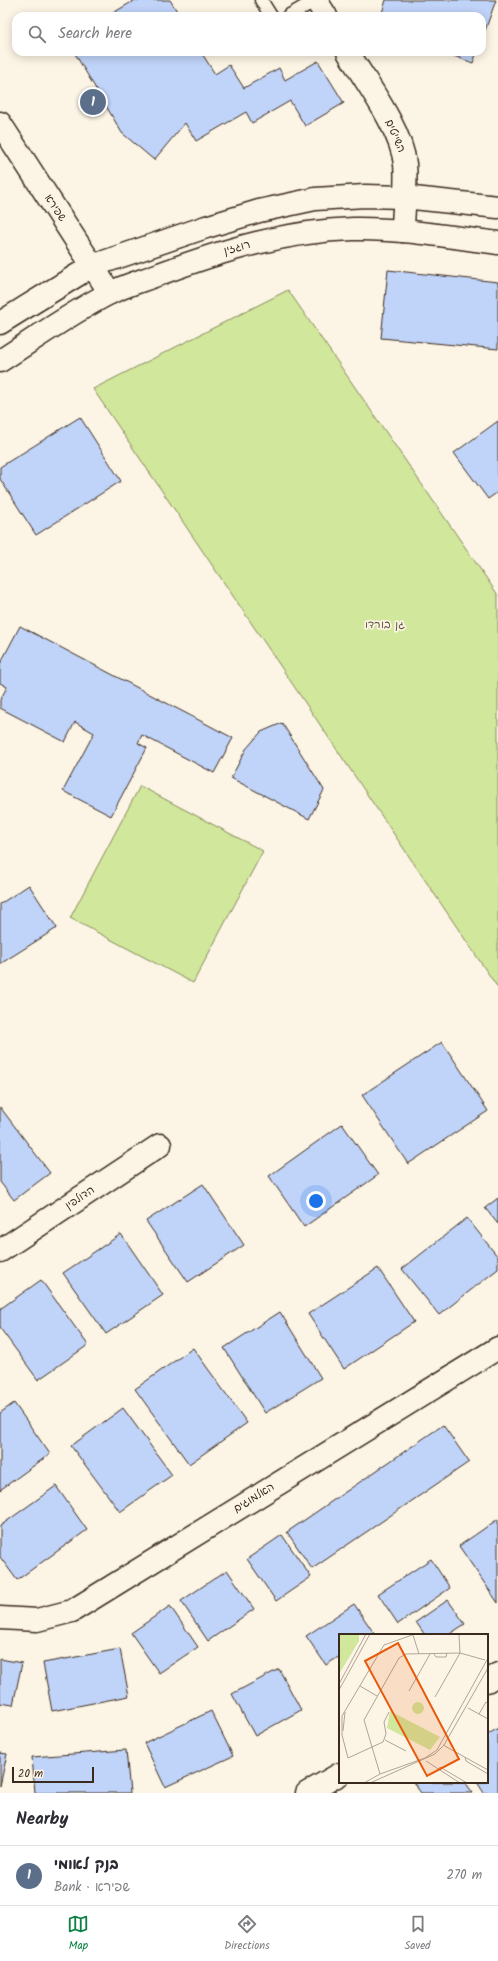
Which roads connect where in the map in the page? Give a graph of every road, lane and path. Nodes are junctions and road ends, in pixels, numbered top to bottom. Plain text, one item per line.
1 (262, 0) edge
2 (316, 0) edge
3 (269, 12) edge
4 (295, 12) edge
5 (324, 12) edge
6 (350, 56) edge
7 (0, 123) edge
8 (404, 197) junction
9 (498, 208) edge
10 (403, 232) junction
11 (498, 243) edge
12 (92, 266) junction
13 (110, 293) junction
14 (0, 323) edge
15 (0, 361) edge
16 (160, 1145) dead end
17 (0, 1251) edge
18 (498, 1348) edge
19 (0, 1618) edge
20 (498, 1674) edge
21 (488, 1680) edge
22 (339, 1775) edge
23 (307, 1793) edge

1 - 3 lane
2 - 4 lane
2 - 5 street
6 - 8 street, השייטים
7 - 12 street, שפירא
8 - 9 street
8 - 10 street, השייטים
8 - 12 street
10 - 11 street, רוגזין
10 - 13 street, רוגזין
12 - 13 street, שפירא
12 - 14 street
13 - 15 street, רוגזין
16 - 17 street, הדולפין
18 - 19 street, האלמוגים
20 - 21 street
22 - 23 street

